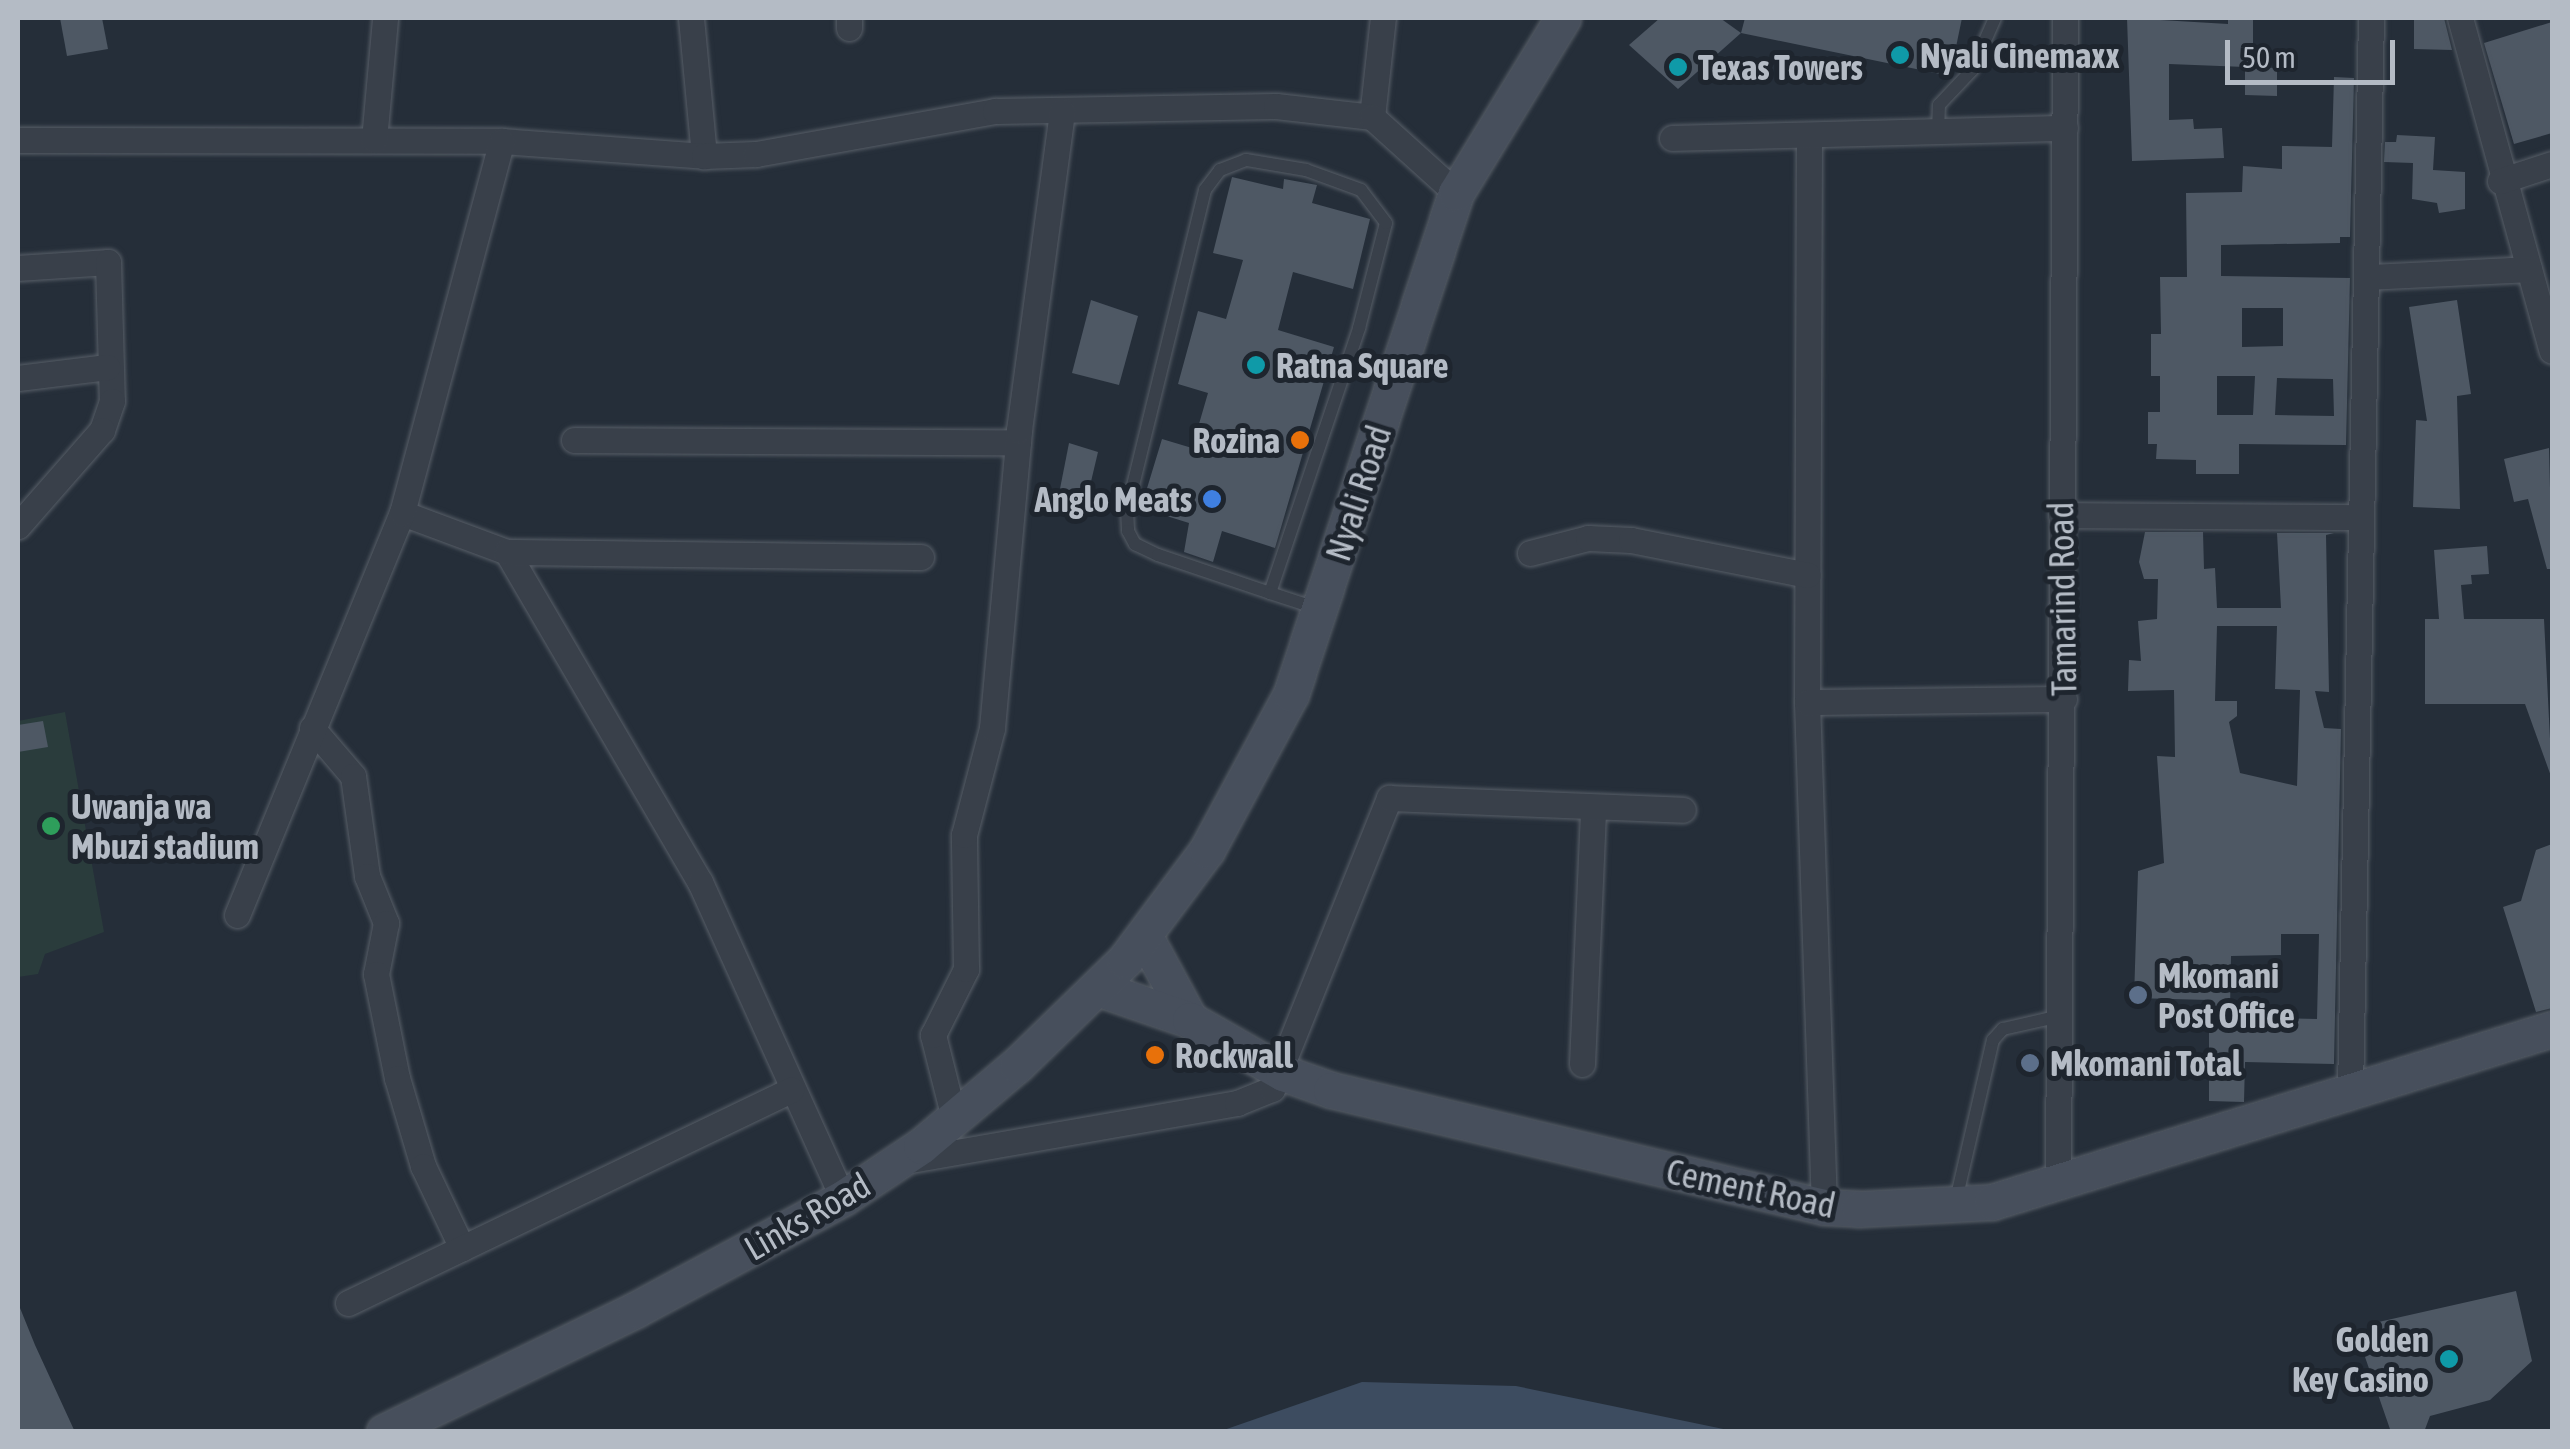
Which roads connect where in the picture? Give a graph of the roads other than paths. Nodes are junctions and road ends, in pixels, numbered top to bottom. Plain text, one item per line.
1 (386, 18) edge
2 (691, 18) edge
3 (1384, 18) edge
4 (1563, 18) edge
5 (1995, 18) edge
6 (2065, 18) edge
7 (2371, 18) edge
8 (2460, 18) edge
9 (1062, 111) junction
10 (1372, 117) junction
11 (2065, 128) junction
12 (1938, 132) junction
13 (1809, 135) junction
14 (1672, 138) dead end
15 (18, 140) edge
16 (374, 140) junction
17 (502, 142) junction
18 (704, 156) junction
19 (2552, 164) edge
20 (2500, 180) junction
21 (1456, 194) junction
22 (18, 268) edge
23 (2529, 270) junction
24 (2368, 277) junction
25 (2552, 352) edge
26 (108, 367) junction
27 (18, 378) edge
28 (574, 440) dead end
29 (1018, 442) junction
30 (402, 514) junction
31 (2060, 515) junction
32 (2358, 517) junction
33 (18, 526) edge
34 (507, 552) junction
35 (1530, 554) dead end
36 (921, 557) dead end
37 (1808, 575) junction
38 (1270, 593) junction
39 (1320, 609) junction
40 (2064, 699) junction
41 (1807, 702) junction
42 (312, 728) junction
43 (1594, 807) junction
44 (1682, 810) dead end
45 (238, 915) dead end
46 (1155, 922) junction
47 (1100, 989) junction
48 (2060, 1016) junction
49 (1190, 1020) junction
50 (2552, 1029) edge
51 (1582, 1064) dead end
52 (1283, 1074) junction
53 (791, 1090) junction
54 (2350, 1090) junction
55 (954, 1118) junction
56 (896, 1162) junction
57 (2058, 1180) junction
58 (843, 1198) junction
59 (1824, 1207) junction
60 (1954, 1207) junction
61 (462, 1248) junction
62 (348, 1303) dead end
63 (425, 1422) edge
64 (384, 1432) edge

1 - 16 street
2 - 18 street
3 - 10 street
4 - 21 main road, Nyali Road
5 - 12 lane
6 - 11 street, Tamarind Road
7 - 24 street
8 - 20 street
9 - 10 street
9 - 18 street
9 - 29 street
10 - 21 street
11 - 12 street
11 - 31 street, Tamarind Road
12 - 13 street
13 - 14 street
13 - 37 street
15 - 16 street
16 - 17 street
17 - 18 street
17 - 30 street
19 - 20 street
20 - 23 street
21 - 39 main road, Nyali Road
22 - 26 street
23 - 24 street
23 - 25 street
24 - 32 street
26 - 27 street
26 - 33 street
28 - 29 street
29 - 55 street
30 - 34 street
30 - 42 street
31 - 32 street
31 - 40 street, Tamarind Road
32 - 54 street
34 - 36 street
34 - 53 street
35 - 37 street
37 - 41 street
38 - 38 lane
38 - 39 lane
39 - 46 main road, Nyali Road
40 - 41 street
40 - 48 street, Tamarind Road
41 - 59 street
42 - 45 street
42 - 61 street
43 - 44 street
43 - 51 street
43 - 52 street
46 - 47 main road, Links Road
46 - 49 main road
47 - 49 main road, Cement Road
47 - 55 main road, Links Road
48 - 57 street, Tamarind Road
48 - 60 lane
49 - 52 main road, Cement Road
50 - 54 main road, Cement Road
52 - 56 street
52 - 59 main road, Cement Road
53 - 58 street
53 - 61 street
54 - 57 main road, Cement Road
55 - 56 main road, Links Road
56 - 58 main road, Links Road
57 - 60 main road, Cement Road
58 - 63 main road, Links Road
59 - 60 main road, Cement Road
61 - 62 street
63 - 64 main road, Links Road

